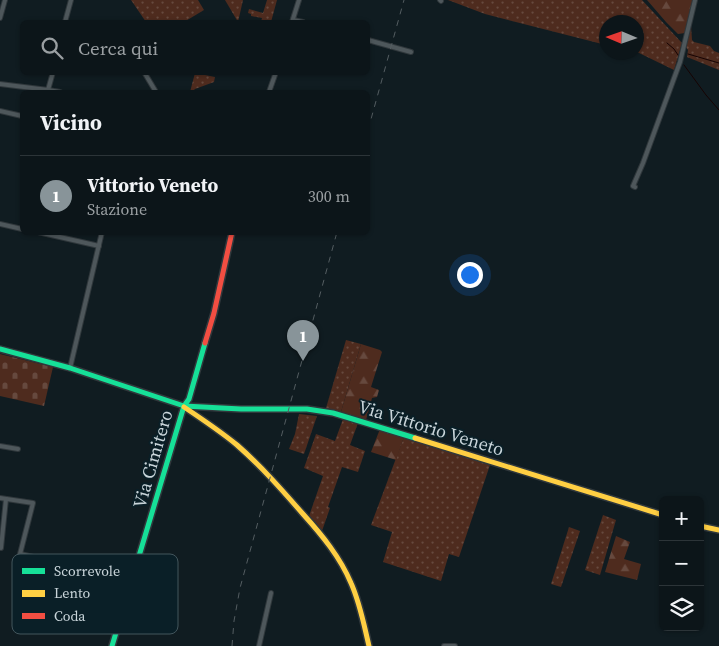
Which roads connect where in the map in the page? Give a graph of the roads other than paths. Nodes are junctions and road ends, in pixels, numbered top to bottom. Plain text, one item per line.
1 (5, 0) edge
2 (71, 0) edge
3 (299, 0) edge
4 (695, 0) edge
5 (0, 18) edge
6 (66, 20) edge
7 (293, 20) edge
8 (370, 41) edge
9 (411, 52) dead end
10 (52, 75) edge
11 (146, 75) edge
12 (275, 75) edge
13 (0, 84) edge
14 (48, 90) joint
15 (155, 90) edge
16 (270, 90) edge
17 (0, 111) edge
18 (20, 116) edge
19 (635, 187) dead end
20 (0, 224) edge
21 (20, 229) edge
22 (51, 235) edge
23 (101, 235) edge
24 (231, 235) edge
25 (99, 246) junction
26 (0, 349) edge
27 (70, 368) junction
28 (184, 406) junction
29 (0, 446) edge
30 (18, 448) dead end
31 (0, 498) edge
32 (6, 499) junction
33 (659, 514) edge
34 (704, 527) edge
35 (719, 530) edge
36 (1, 548) edge
37 (20, 554) edge
38 (140, 554) edge
39 (271, 593) dead end
40 (116, 634) edge
41 (112, 646) edge
42 (259, 646) edge
43 (369, 646) edge
44 (444, 646) edge
45 (455, 646) edge

1 - 5 street
2 - 6 street
3 - 7 street
4 - 19 street
8 - 9 street
10 - 14 street
11 - 15 street
12 - 16 street
13 - 14 street
17 - 18 street
20 - 21 street
22 - 25 street
23 - 25 street
24 - 28 street
25 - 27 street
26 - 27 street, Via Cimitero
27 - 28 street, Via Cimitero
28 - 33 street, Via Vittorio Veneto
28 - 38 street, Via Cimitero
28 - 43 street
29 - 30 street
31 - 32 street
32 - 36 street
32 - 37 street
34 - 35 street
39 - 42 street
40 - 41 street, Via Cimitero
44 - 45 street

